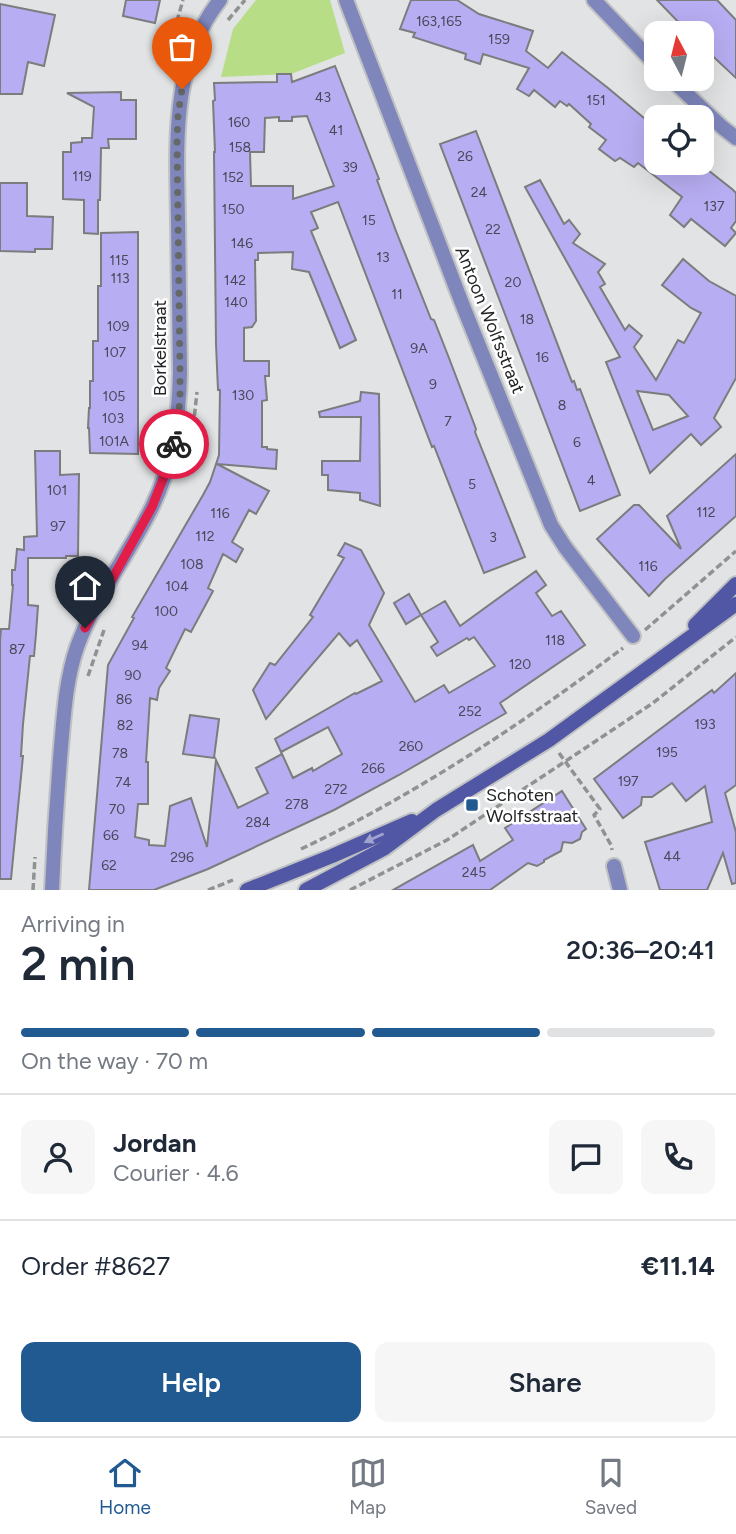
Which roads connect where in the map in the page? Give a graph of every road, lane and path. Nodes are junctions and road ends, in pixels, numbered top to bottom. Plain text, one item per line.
1 (183, 0) edge
2 (220, 0) edge
3 (346, 0) edge
4 (594, 0) edge
5 (644, 52) edge
6 (167, 75) dead end
7 (684, 91) edge
8 (736, 138) edge
9 (736, 551) edge
10 (736, 583) edge
11 (736, 604) edge
12 (736, 637) edge
13 (634, 638) junction
14 (665, 655) junction
15 (549, 740) junction
16 (565, 761) junction
17 (436, 810) junction
18 (292, 853) dead end
19 (36, 854) dead end
20 (614, 866) joint
21 (233, 880) dead end
22 (33, 890) edge
23 (52, 890) edge
24 (208, 890) edge
25 (247, 890) edge
26 (306, 890) edge
27 (350, 890) edge
28 (620, 890) edge

1 - 6 path
2 - 23 street, Borkelstraat
3 - 13 street, Antoon Wolfsstraat
4 - 5 street
7 - 8 street
9 - 13 path
10 - 14 main road
11 - 14 main road
12 - 16 path
13 - 18 path
14 - 15 main road
15 - 16 path
15 - 17 main road
16 - 20 path
16 - 27 path
17 -> 25 main road
17 - 26 main road
19 - 22 path
20 - 28 street
21 - 24 path

